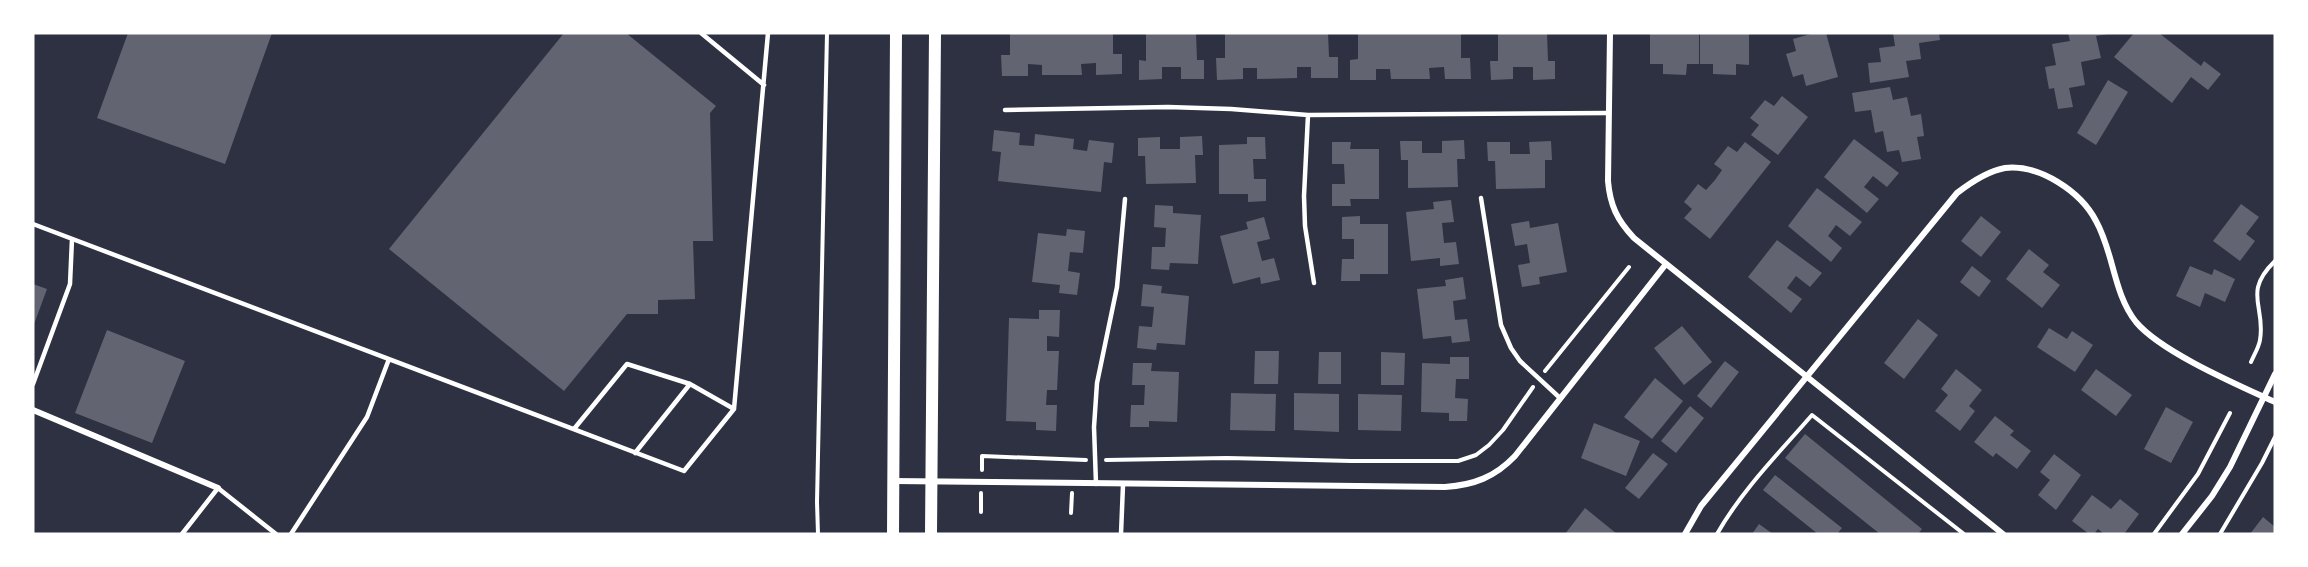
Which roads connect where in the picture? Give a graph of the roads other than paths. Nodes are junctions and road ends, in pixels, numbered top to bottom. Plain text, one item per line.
1 (701, 33) edge
2 (768, 33) edge
3 (896, 33) edge
4 (935, 33) edge
5 (1610, 33) edge
6 (764, 85) junction
7 (1005, 110) dead end
8 (1609, 113) junction
9 (1308, 115) junction
10 (1481, 198) dead end
11 (1125, 200) dead end
12 (33, 224) edge
13 (72, 239) junction
14 (1666, 264) junction
15 (1314, 283) dead end
16 (389, 359) junction
17 (2275, 374) edge
18 (1808, 376) junction
19 (33, 384) edge
20 (690, 384) junction
21 (2265, 397) junction
22 (1560, 398) junction
23 (2275, 402) edge
24 (734, 409) junction
25 (33, 410) edge
26 (574, 429) junction
27 (635, 453) junction
28 (893, 481) junction
29 (932, 481) junction
30 (1096, 484) junction
31 (1123, 485) junction
32 (218, 488) junction
33 (182, 534) edge
34 (276, 534) edge
35 (291, 534) edge
36 (893, 534) edge
37 (931, 534) edge
38 (1121, 534) edge
39 (1685, 534) edge
40 (2003, 534) edge
41 (2182, 534) edge

1 - 6 lane
2 - 6 lane
3 - 28 main road
4 - 29 main road
5 - 8 street
6 - 24 lane
7 - 9 lane
8 - 9 lane
8 - 14 street
9 - 15 lane
10 - 22 lane
11 - 30 lane
12 - 13 lane
13 - 16 lane
13 - 19 lane
14 - 18 street
14 - 22 street
16 - 26 lane
16 - 35 lane
17 - 21 street
18 - 21 street
18 - 39 street
18 - 40 street
20 - 24 lane
20 - 26 lane
20 - 27 lane
21 - 23 street
21 - 41 street
22 - 31 street
24 - 27 lane
25 - 32 street
26 - 27 lane
28 - 29 street
28 - 36 main road
29 - 30 street
29 - 37 main road
30 - 31 street
31 - 38 lane
32 - 33 lane
32 - 34 lane

